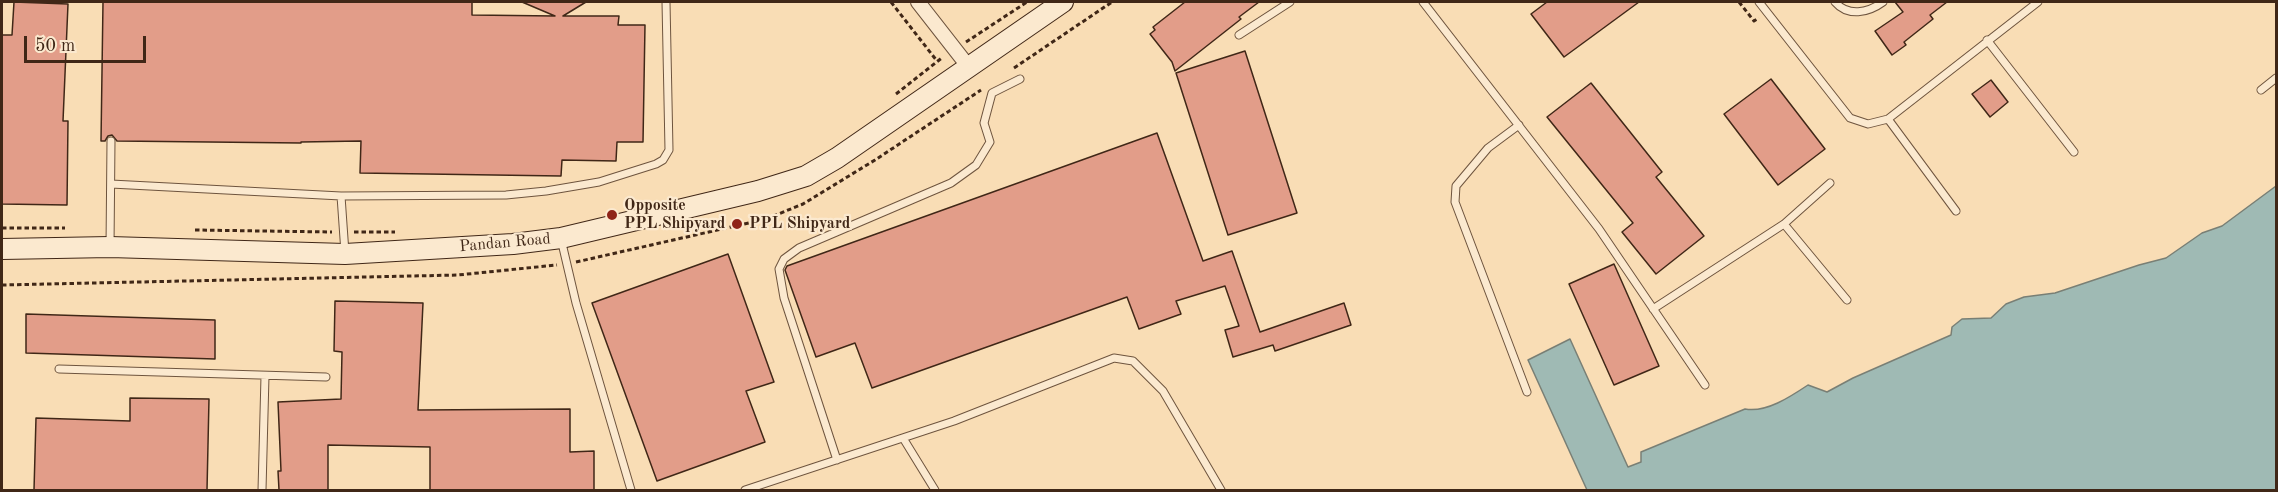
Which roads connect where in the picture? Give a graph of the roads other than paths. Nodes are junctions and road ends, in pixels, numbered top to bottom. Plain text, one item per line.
1 (666, 2) edge
2 (918, 2) edge
3 (1063, 2) edge
4 (1290, 2) edge
5 (1424, 2) edge
6 (1759, 2) edge
7 (1835, 2) edge
8 (1883, 2) edge
9 (2038, 2) edge
10 (1239, 35) dead end
11 (1987, 40) junction
12 (968, 66) junction
13 (2277, 78) edge
14 (1020, 79) dead end
15 (2261, 90) dead end
16 (1888, 118) junction
17 (1519, 125) junction
18 (111, 141) dead end
19 (2074, 152) dead end
20 (1830, 183) dead end
21 (111, 184) junction
22 (340, 196) junction
23 (1956, 211) dead end
24 (1784, 224) junction
25 (561, 238) junction
26 (110, 247) junction
27 (2, 249) edge
28 (345, 254) junction
29 (1847, 300) dead end
30 (1653, 309) junction
31 (59, 369) dead end
32 (265, 376) junction
33 (326, 377) dead end
34 (1705, 385) dead end
35 (1527, 392) dead end
36 (903, 438) junction
37 (837, 460) junction
38 (262, 490) edge
39 (631, 490) edge
40 (745, 490) edge
41 (934, 490) edge
42 (1221, 490) edge

1 - 22 lane
2 - 12 street
3 - 12 street, Pandan Road
4 - 10 lane
5 - 17 lane
6 - 16 lane
7 - 8 lane
9 - 11 lane
11 - 16 lane
11 - 19 lane
12 - 25 street, Pandan Road
13 - 15 lane
14 - 37 lane
16 - 23 lane
17 - 30 lane
17 - 35 lane
18 - 21 lane
20 - 24 lane
21 - 22 lane
21 - 26 lane
22 - 28 lane
24 - 29 lane
24 - 30 lane
25 - 28 street, Pandan Road
25 - 39 lane
26 - 27 street, Pandan Road
26 - 28 street, Pandan Road
30 - 34 lane
31 - 32 lane
32 - 33 lane
32 - 38 lane
36 - 37 lane
36 - 41 lane
36 - 42 lane
37 - 40 lane

